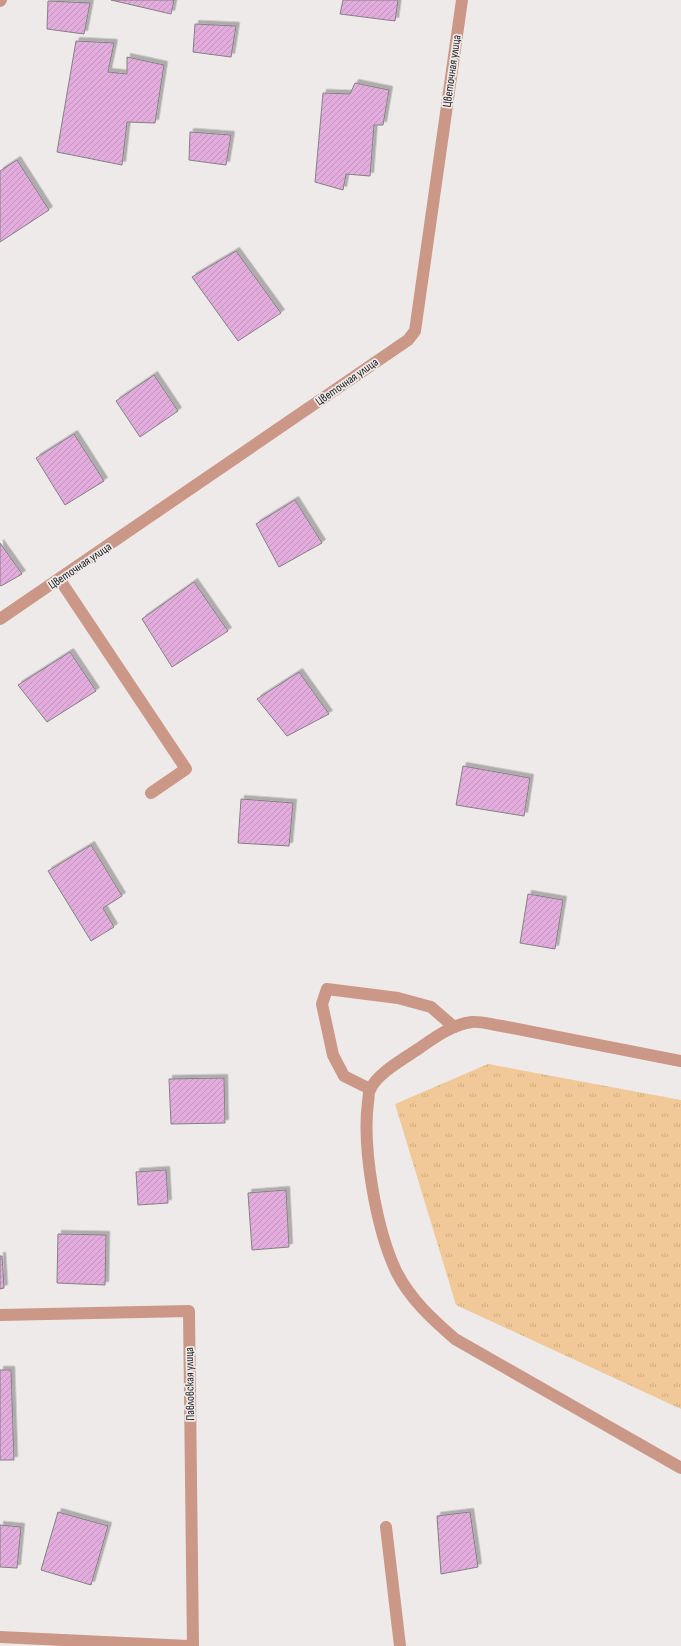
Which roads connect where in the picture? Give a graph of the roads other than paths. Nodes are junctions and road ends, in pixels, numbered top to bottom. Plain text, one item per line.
1 (462, 0) edge
2 (60, 580) junction
3 (0, 619) edge
4 (151, 793) dead end
5 (454, 1027) junction
6 (681, 1061) edge
7 (370, 1089) junction
8 (0, 1315) edge
9 (681, 1468) edge
10 (386, 1527) dead end
11 (0, 1637) edge
12 (188, 1646) edge
13 (193, 1646) edge
14 (400, 1646) edge

1 - 2 street, Цветочная улица
2 - 3 street, Цветочная улица
2 - 4 street
5 - 6 street
5 - 7 street
5 - 7 street
7 - 9 street
8 - 13 street, Павловская улица
10 - 14 street
11 - 12 street

